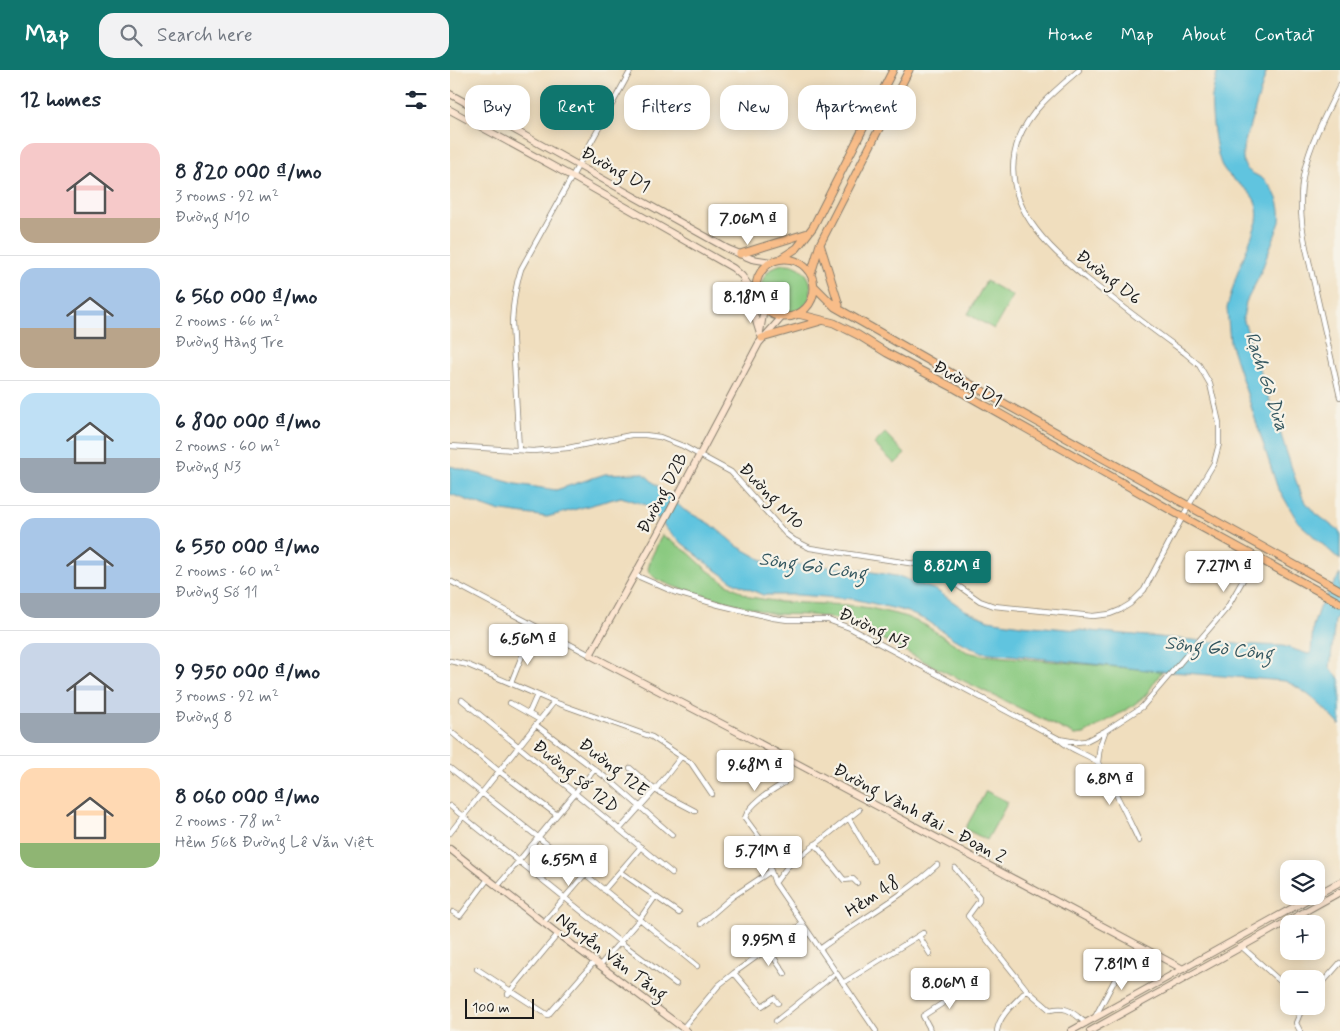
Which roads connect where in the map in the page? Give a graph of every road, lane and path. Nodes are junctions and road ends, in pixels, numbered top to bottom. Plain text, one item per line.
1 (631, 70) edge
2 (889, 70) edge
3 (893, 70) edge
4 (909, 70) edge
5 (914, 70) edge
6 (1079, 70) edge
7 (882, 85) edge
8 (886, 85) edge
9 (1340, 86) edge
10 (450, 94) edge
11 (450, 110) edge
12 (864, 130) edge
13 (578, 164) junction
14 (571, 176) junction
15 (854, 180) junction
16 (808, 233) junction
17 (820, 244) junction
18 (740, 254) junction
19 (780, 259) junction
20 (771, 262) junction
21 (811, 274) junction
22 (742, 276) junction
23 (815, 287) junction
24 (757, 297) junction
25 (831, 303) junction
26 (842, 307) junction
27 (764, 309) junction
28 (798, 314) junction
29 (782, 317) junction
30 (823, 320) junction
31 (760, 338) junction
32 (913, 352) junction
33 (1340, 397) edge
34 (1038, 422) junction
35 (1033, 432) junction
36 (450, 446) edge
37 (519, 450) junction
38 (699, 454) junction
39 (1189, 505) junction
40 (1183, 517) junction
41 (1256, 557) junction
42 (635, 574) junction
43 (1319, 576) junction
44 (450, 581) edge
45 (1340, 586) edge
46 (1340, 590) edge
47 (1340, 603) edge
48 (528, 641) dead end
49 (590, 655) junction
50 (450, 661) edge
51 (511, 683) junction
52 (537, 695) junction
53 (462, 700) dead end
54 (554, 702) junction
55 (510, 703) dead end
56 (529, 714) junction
57 (540, 720) junction
58 (536, 725) junction
59 (450, 731) edge
60 (1105, 731) junction
61 (1059, 739) junction
62 (519, 747) junction
63 (681, 757) junction
64 (1098, 762) junction
65 (450, 768) edge
66 (630, 768) dead end
67 (595, 769) junction
68 (500, 772) junction
69 (784, 783) dead end
70 (655, 790) junction
71 (482, 793) junction
72 (577, 793) junction
73 (712, 794) dead end
74 (450, 806) edge
75 (641, 806) junction
76 (695, 810) dead end
77 (859, 810) dead end
78 (557, 815) junction
79 (464, 816) junction
80 (849, 819) junction
81 (620, 829) junction
82 (450, 833) edge
83 (672, 835) dead end
84 (538, 838) junction
85 (1139, 841) dead end
86 (815, 844) junction
87 (641, 847) junction
88 (450, 849) edge
89 (519, 860) junction
90 (874, 861) dead end
91 (937, 865) dead end
92 (955, 868) dead end
93 (771, 871) junction
94 (620, 872) junction
95 (672, 873) dead end
96 (584, 874) junction
97 (488, 879) junction
98 (1340, 882) edge
99 (775, 883) junction
100 (857, 883) dead end
101 (497, 887) junction
102 (604, 890) junction
103 (1325, 890) edge
104 (1340, 892) edge
105 (565, 896) junction
106 (656, 897) junction
107 (1299, 905) edge
108 (453, 912) dead end
109 (679, 913) dead end
110 (639, 920) junction
111 (543, 923) junction
112 (701, 924) dead end
113 (802, 924) junction
114 (558, 934) junction
115 (751, 934) dead end
116 (1234, 941) junction
117 (620, 942) junction
118 (1242, 947) junction
119 (820, 949) junction
120 (766, 951) junction
121 (930, 954) dead end
122 (1104, 962) dead end
123 (597, 963) junction
124 (1340, 963) edge
125 (697, 966) dead end
126 (477, 969) dead end
127 (1183, 969) junction
128 (734, 973) junction
129 (836, 973) junction
130 (786, 974) dead end
131 (1325, 980) edge
132 (1280, 981) edge
133 (843, 983) junction
134 (676, 984) dead end
135 (966, 988) dead end
136 (1027, 990) junction
137 (510, 993) junction
138 (778, 1003) dead end
139 (1299, 1015) edge
140 (1094, 1018) junction
141 (776, 1021) dead end
142 (1086, 1023) junction
143 (685, 1030) edge
144 (876, 1031) edge
145 (930, 1031) edge
146 (997, 1031) edge
147 (1071, 1031) edge
148 (1090, 1031) edge
149 (1300, 1031) edge

1 - 13 street
2 - 7 main road
3 - 8 main road
4 - 15 main road
5 - 15 main road
6 - 39 street, Đường D6
9 - 33 street
10 - 13 street, Đường D1
11 - 14 street, Đường D1
12 - 16 main road
13 - 14 street
13 - 18 street, Đường D1
14 - 22 street, Đường D1
14 - 37 street
15 - 17 main road
16 - 18 main road
16 - 19 main road
17 - 21 main road
17 - 26 main road
18 - 20 street, Đường D1
19 - 20 main road
19 - 21 main road
20 - 24 main road
21 - 23 main road
22 - 24 street, Đường D1
22 - 31 street
23 - 25 main road, Đường D1
23 - 28 main road
24 - 27 main road
25 - 26 main road, Đường D1
25 - 32 main road, Đường D1
26 - 32 main road, Đường D1
27 - 29 main road
27 - 31 street, Đường D2B
28 - 29 main road
28 - 30 main road, Đường D1
29 - 31 street, Đường D2B
30 - 31 main road
30 - 35 main road, Đường D1
31 - 38 street, Đường D2B
32 - 34 main road, Đường D1
34 - 35 main road
34 - 39 main road, Đường D1
35 - 40 main road, Đường D1
36 - 37 street, Đường N10
37 - 38 street, Đường N10
38 - 40 street, Đường N10
38 - 42 street, Đường D2B
39 - 40 street, Đường N10
39 - 43 main road, Đường D1
40 - 41 main road, Đường D1
41 - 47 main road, Đường D1
41 - 60 street, Đường N3
42 - 49 street, Đường D2B
42 - 61 street, Đường N3
43 - 45 main road, Đường D1
43 - 46 main road, Đường D1
44 - 49 street
48 - 51 street
49 - 127 street, Đường Vành đai - Đoạn 2
50 - 51 street
51 - 52 street
52 - 54 street
52 - 56 street
53 - 62 street, Đường số 12D
54 - 57 street
54 - 63 street
55 - 56 street
56 - 57 street
57 - 58 street
58 - 62 street
58 - 67 street, Đường 12E
59 - 68 street
60 - 61 street, Đường N3
60 - 64 street
61 - 64 street, Đường N3
62 - 68 street
62 - 72 street, Đường số 12D
63 - 70 street
63 - 73 street
64 - 85 street
65 - 71 street
66 - 70 street
67 - 72 street
67 - 75 street, Đường 12E
68 - 71 street
68 - 78 street
69 - 93 street
70 - 75 street
70 - 76 street
71 - 79 street
71 - 84 street
72 - 78 street
72 - 81 street, Đường số 12D
74 - 79 street
75 - 81 street
75 - 83 street, Đường 12E
77 - 80 street
78 - 84 street
79 - 82 street
79 - 89 street
80 - 86 street
80 - 90 street
81 - 87 street, Đường số 12D
84 - 89 street
84 - 96 street
86 - 99 street
86 - 100 street
87 - 94 street
87 - 95 street, Đường số 12D
88 - 97 street, Nguyễn Văn Tăng
89 - 101 street
89 - 105 street
91 - 119 street, Hẻm 48
92 - 136 street
93 - 99 street
93 - 112 street
94 - 102 street
94 - 106 street
96 - 102 street
96 - 105 street
97 - 101 street, Nguyễn Văn Tăng
97 - 108 street
98 - 103 street
99 - 113 street
101 - 111 street, Nguyễn Văn Tăng
102 - 110 street
104 - 118 street
105 - 111 street
105 - 117 street
106 - 109 street
106 - 110 street
107 - 116 street
110 - 117 street
110 - 125 street
111 - 114 street, Nguyễn Văn Tăng
113 - 119 street
113 - 120 street
114 - 123 street, Nguyễn Văn Tăng
114 - 137 street
115 - 120 street
116 - 118 street
116 - 127 street
117 - 123 street
117 - 134 street
118 - 132 street
118 - 148 street
119 - 129 street
120 - 128 street
120 - 130 street
121 - 133 street
122 - 140 street
123 - 137 street
123 - 143 street, Nguyễn Văn Tăng
124 - 131 street
126 - 137 street
127 - 140 street
128 - 138 street
128 - 143 street
129 - 133 street
129 - 141 street
133 - 144 street
135 - 145 street
136 - 142 street
136 - 146 street
139 - 149 street
140 - 142 street
142 - 147 street

